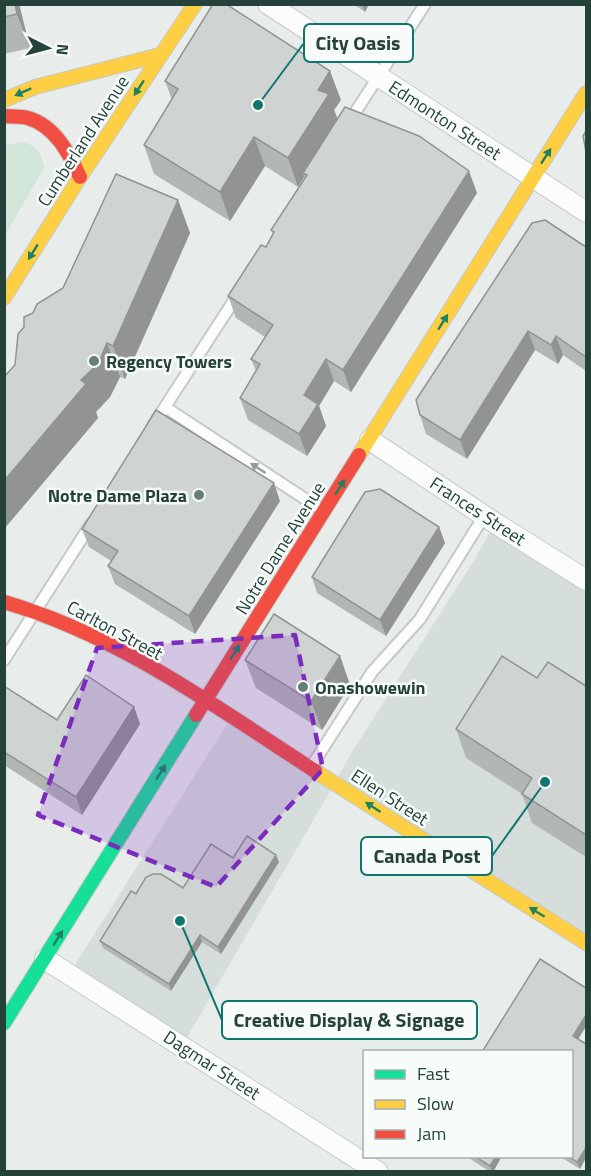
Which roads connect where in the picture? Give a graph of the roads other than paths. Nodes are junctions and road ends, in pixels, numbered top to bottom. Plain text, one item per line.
1 (195, 4) edge
2 (268, 4) edge
3 (425, 4) edge
4 (160, 55) junction
5 (379, 77) junction
6 (586, 93) edge
7 (4, 100) edge
8 (4, 116) edge
9 (346, 127) edge
10 (80, 177) junction
11 (532, 177) junction
12 (586, 212) edge
13 (243, 287) edge
14 (4, 298) edge
15 (165, 407) junction
16 (146, 437) edge
17 (370, 440) junction
18 (324, 512) junction
19 (96, 516) edge
20 (484, 516) junction
21 (586, 580) edge
22 (4, 602) edge
23 (36, 609) junction
24 (4, 660) edge
25 (204, 701) junction
26 (311, 768) junction
27 (586, 943) edge
28 (45, 959) junction
29 (4, 1023) edge
30 (378, 1172) edge

1 - 4 main road, Cumberland Avenue
2 - 5 street, Edmonton Street
3 - 5 lane
4 -> 7 main road
4 -> 10 main road, Cumberland Avenue
5 - 9 lane
5 - 11 street, Edmonton Street
11 -> 6 main road, Notre Dame Avenue
8 - 10 main road
10 -> 14 main road, Cumberland Avenue
11 - 12 street, Edmonton Street
17 -> 11 main road, Notre Dame Avenue
13 - 15 lane
15 - 16 lane
18 -> 15 lane
18 -> 17 main road, Notre Dame Avenue
17 - 20 street, Frances Street
25 -> 18 main road, Notre Dame Avenue
19 - 23 lane
20 - 21 street, Frances Street
20 - 26 lane
22 - 23 main road, Carlton Street
23 - 24 lane
23 - 25 main road, Carlton Street
25 - 26 main road, Ellen Street
28 -> 25 main road, Notre Dame Avenue
27 -> 26 main road, Ellen Street
28 - 29 main road, Notre Dame Avenue
28 - 30 street, Dagmar Street

